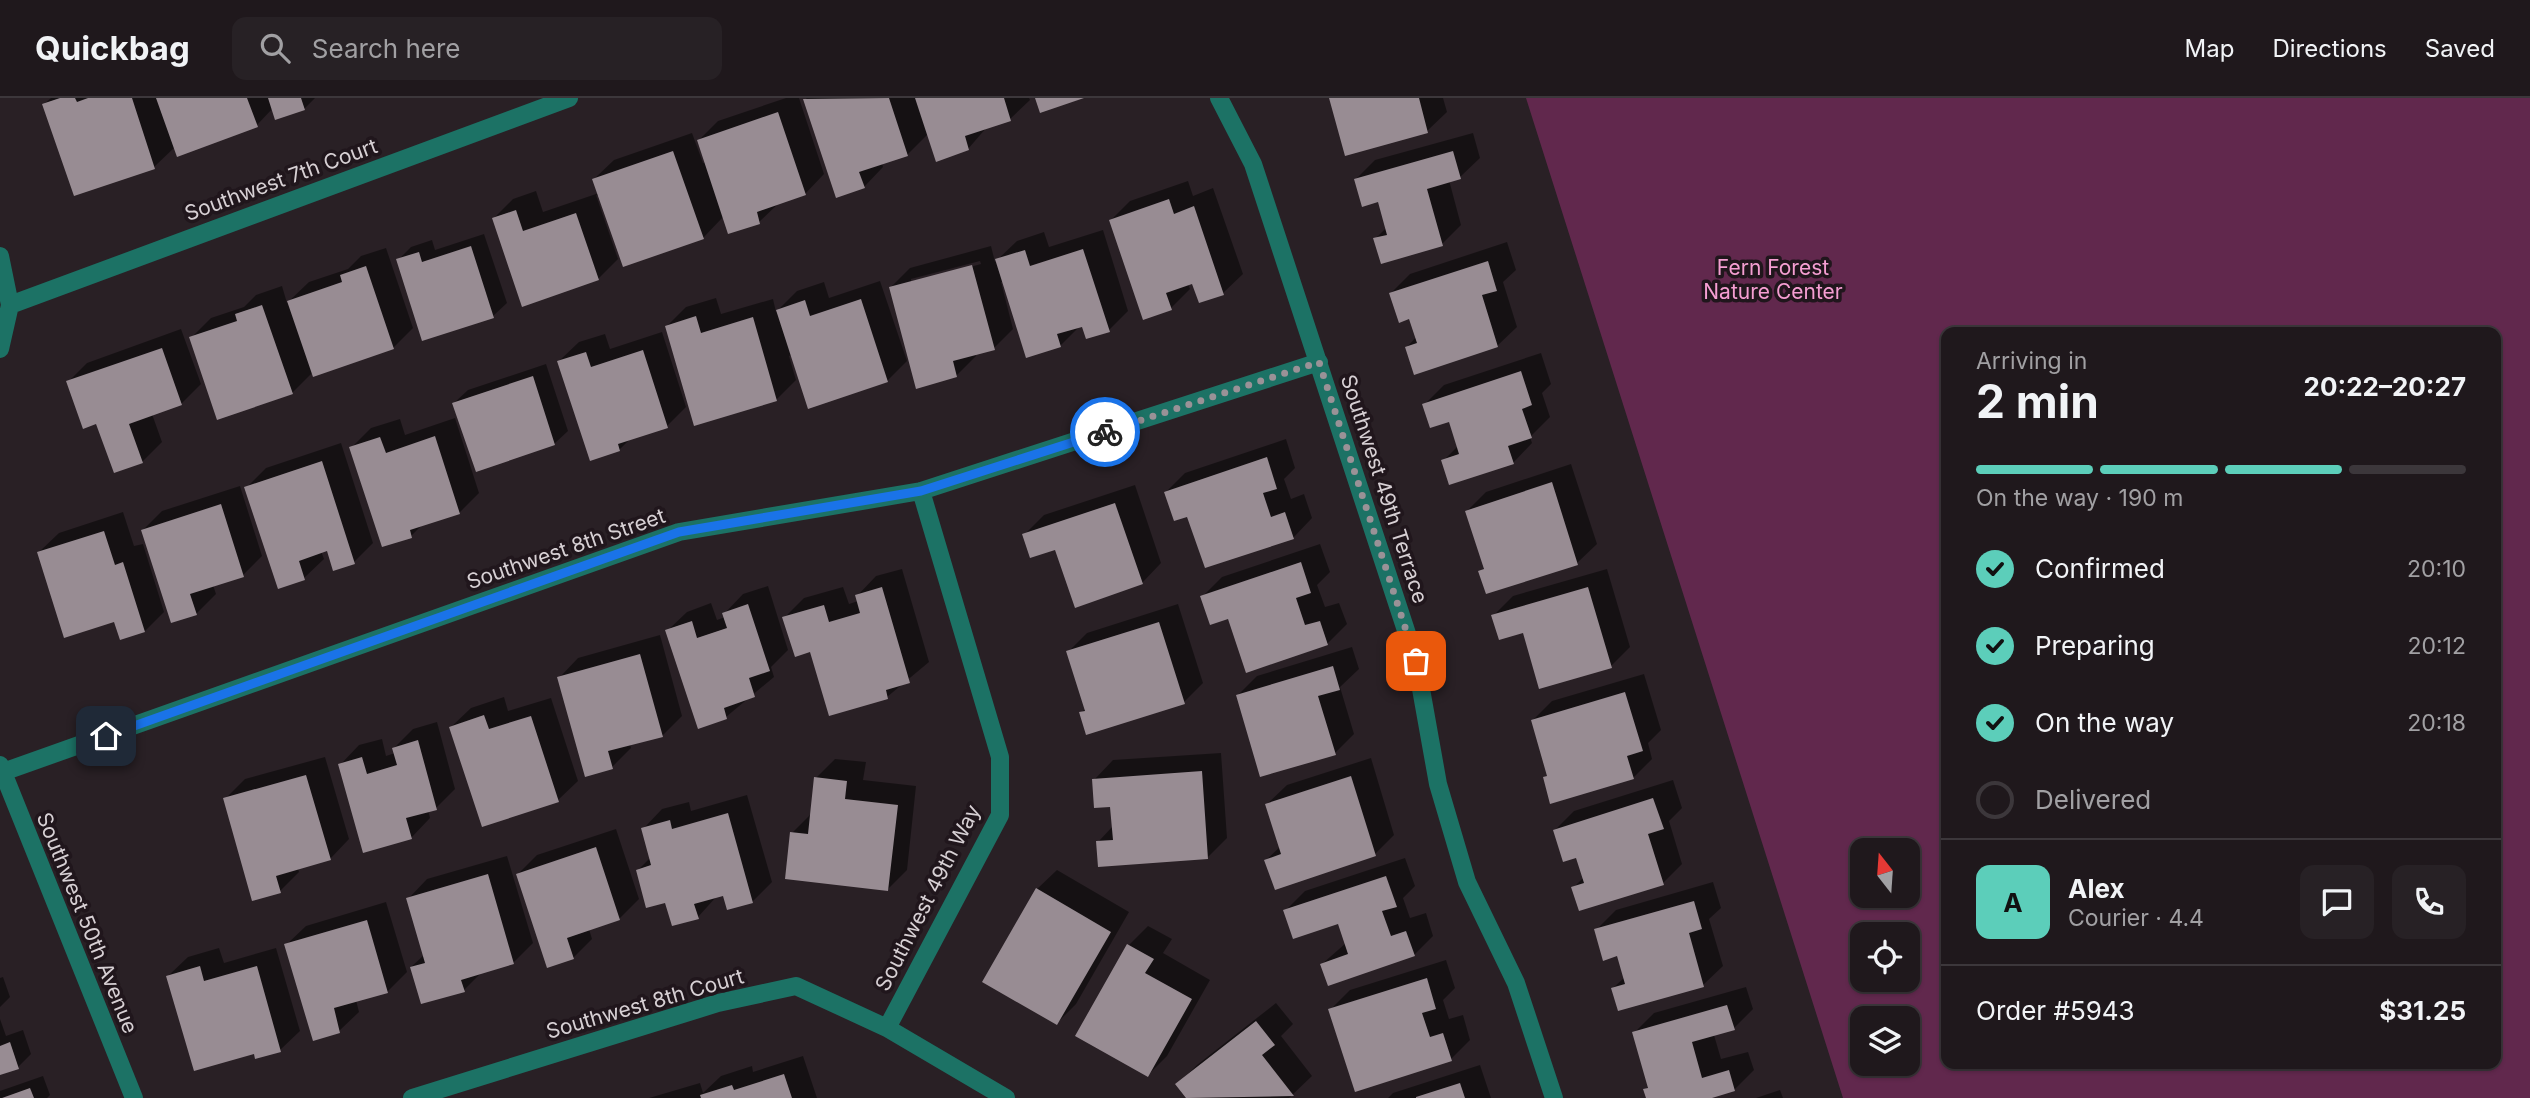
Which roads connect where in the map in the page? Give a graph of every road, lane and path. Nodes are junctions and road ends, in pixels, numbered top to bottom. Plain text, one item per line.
1 (569, 98) edge
2 (1219, 98) edge
3 (0, 256) edge
4 (10, 305) junction
5 (0, 349) edge
6 (1319, 362) junction
7 (921, 491) junction
8 (1, 771) edge
9 (887, 1028) junction
10 (134, 1098) edge
11 (412, 1098) edge
12 (1006, 1098) edge
13 (1554, 1098) edge

1 - 4 street, Southwest 7th Court
2 - 6 street, Southwest 49th Terrace
3 - 4 street
4 - 5 street
6 - 7 street, Southwest 8th Street
6 - 13 street, Southwest 49th Terrace
7 - 8 street, Southwest 8th Street
7 - 9 street, Southwest 49th Way
8 - 10 street, Southwest 50th Avenue
9 - 11 street, Southwest 8th Court
9 - 12 street

